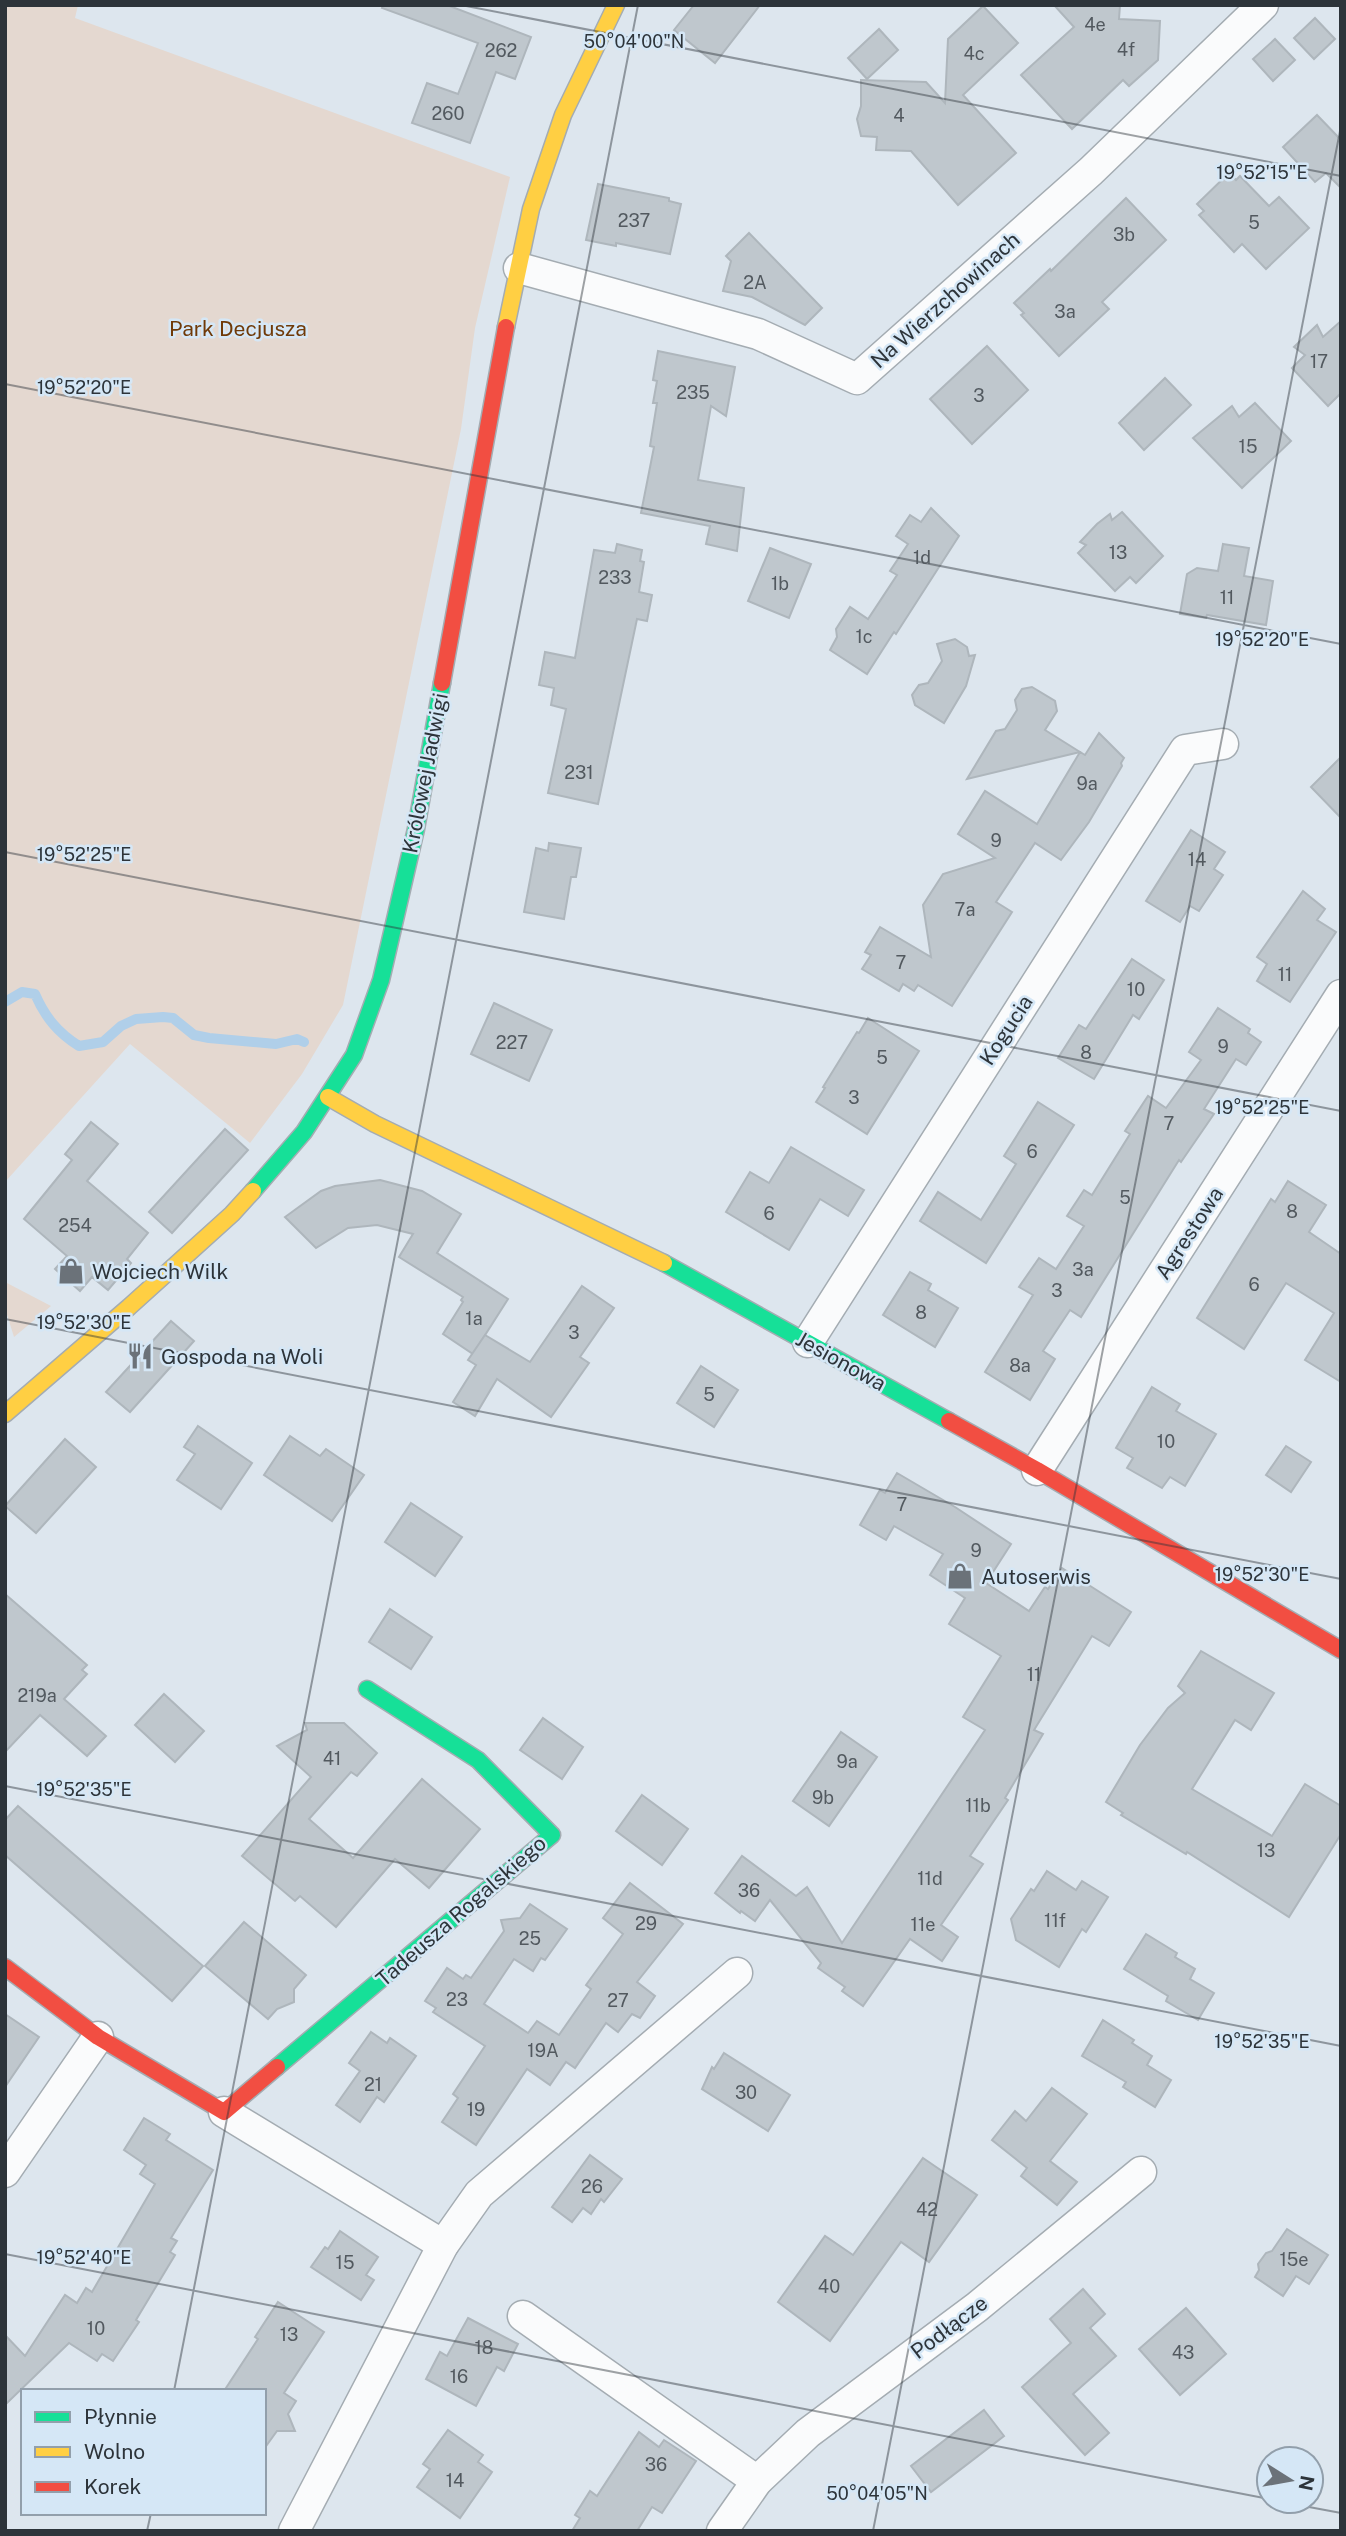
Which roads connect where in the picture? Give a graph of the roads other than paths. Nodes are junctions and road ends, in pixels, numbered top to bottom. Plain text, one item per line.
1 (616, 5) edge
2 (1263, 5) edge
3 (519, 268) junction
4 (1223, 744) dead end
5 (1341, 995) edge
6 (328, 1097) junction
7 (808, 1342) junction
8 (5, 1414) edge
9 (1037, 1470) junction
10 (1341, 1650) edge
11 (367, 1689) dead end
12 (5, 1967) edge
13 (737, 1973) dead end
14 (98, 2037) junction
15 (224, 2112) junction
16 (5, 2172) edge
17 (1141, 2172) dead end
18 (443, 2245) junction
19 (523, 2316) dead end
20 (757, 2481) junction
21 (294, 2531) edge
22 (722, 2531) edge

1 - 3 street, Królowej Jadwigi
2 - 3 street, Na Wierzchowinach
3 - 6 street, Królowej Jadwigi
4 - 7 street, Kogucia
5 - 9 street, Agrestowa
6 - 7 street, Jesionowa
6 - 8 street, Królowej Jadwigi
7 - 9 street, Jesionowa
9 - 10 street, Jesionowa
11 - 15 street, Tadeusza Rogalskiego
12 - 14 street
13 - 18 street
14 - 15 street
14 - 16 street
15 - 18 street
17 - 20 street, Podłącze
18 - 21 street
19 - 20 street
20 - 22 street, Podłącze

